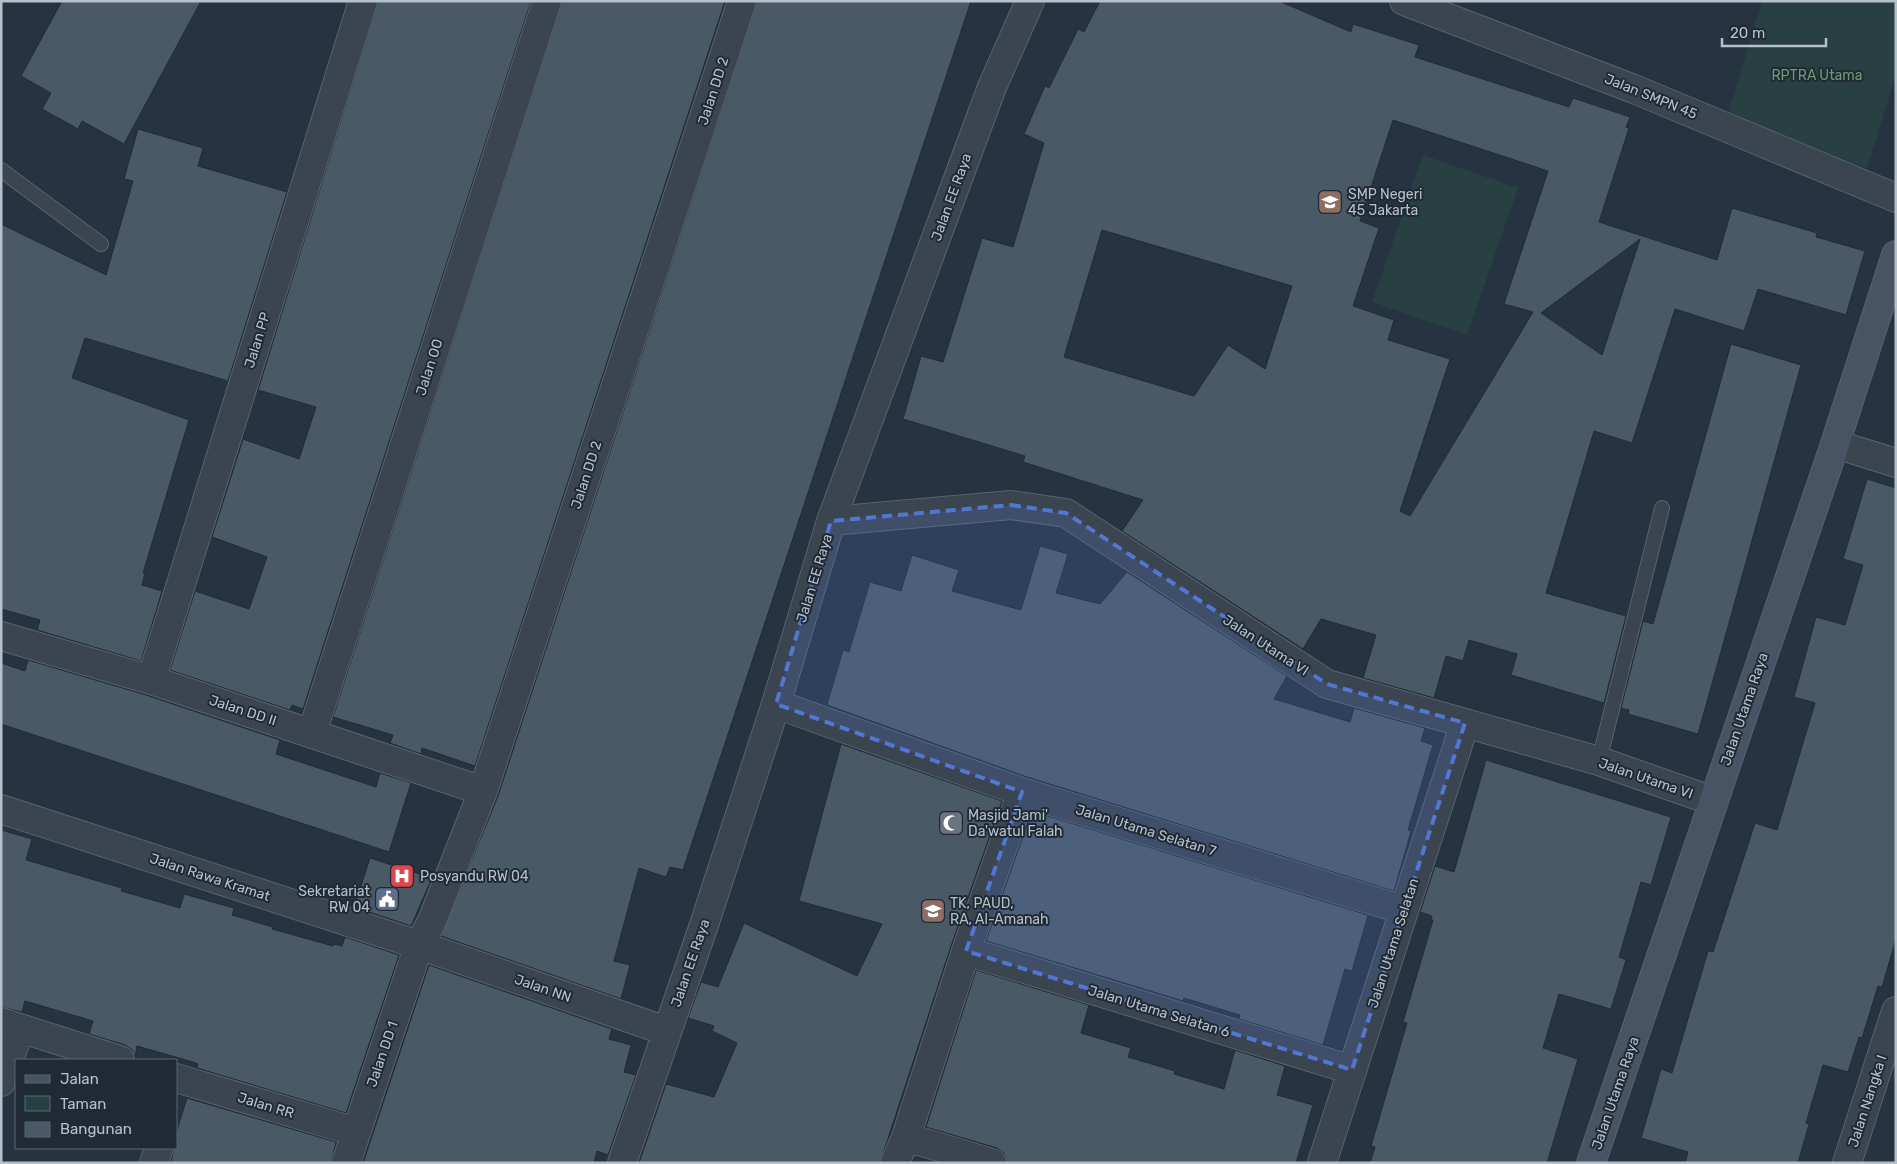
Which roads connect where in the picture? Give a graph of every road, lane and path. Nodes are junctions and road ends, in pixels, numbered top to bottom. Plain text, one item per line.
1 (363, 1) edge
2 (547, 1) edge
3 (742, 1) edge
4 (1030, 1) edge
5 (1404, 1) edge
6 (1, 170) edge
7 (1896, 198) edge
8 (101, 244) dead end
9 (1896, 255) edge
10 (1835, 444) junction
11 (1896, 463) edge
12 (1662, 508) dead end
13 (831, 521) junction
14 (1, 636) edge
15 (151, 680) junction
16 (776, 704) junction
17 (1465, 723) junction
18 (312, 733) junction
19 (1599, 761) junction
20 (482, 791) junction
21 (1022, 792) junction
22 (1713, 801) junction
23 (1, 809) edge
24 (1404, 910) junction
25 (419, 945) junction
26 (966, 951) junction
27 (1896, 1011) edge
28 (11, 1026) edge
29 (666, 1031) junction
30 (117, 1059) edge
31 (1352, 1070) junction
32 (1, 1082) edge
33 (178, 1083) edge
34 (356, 1132) junction
35 (906, 1137) junction
36 (159, 1149) edge
37 (1595, 1162) edge
38 (154, 1163) edge
39 (346, 1163) edge
40 (622, 1163) edge
41 (895, 1163) edge
42 (992, 1163) edge
43 (1322, 1163) edge
44 (1847, 1163) edge

1 - 15 street, Jalan PP
2 - 18 street, Jalan OO
3 - 20 street, Jalan DD 2
4 - 13 street, Jalan EE Raya
5 - 7 street, Jalan SMPN 45
6 - 8 lane
9 - 10 main road, Jalan Utama Raya
10 - 11 street
10 - 22 main road, Jalan Utama Raya
12 - 19 lane
13 - 16 street, Jalan EE Raya
13 - 17 street, Jalan Utama VI
14 - 15 street, Jalan DD II
15 - 18 street, Jalan DD II
16 - 21 street, Jalan Utama Selatan 7
16 - 29 street, Jalan EE Raya
17 - 19 street, Jalan Utama VI
17 - 24 street, Jalan Utama Selatan
18 - 20 street, Jalan DD II
19 - 22 street, Jalan Utama VI
20 - 25 street, Jalan DD 2
21 - 24 street, Jalan Utama Selatan 7
21 - 26 street
22 - 37 main road, Jalan Utama Raya
23 - 25 street, Jalan Rawa Kramat
24 - 31 street, Jalan Utama Selatan
25 - 29 street, Jalan NN
25 - 34 street, Jalan DD 1
26 - 31 street, Jalan Utama Selatan 6
26 - 35 street
27 - 44 street, Jalan Nangka I
28 - 30 street
28 - 32 street
29 - 40 street, Jalan EE Raya
31 - 43 street, Jalan Utama Selatan
33 - 34 street, Jalan RR
34 - 39 street, Jalan DD 1
35 - 41 street
35 - 42 street
36 - 38 street

